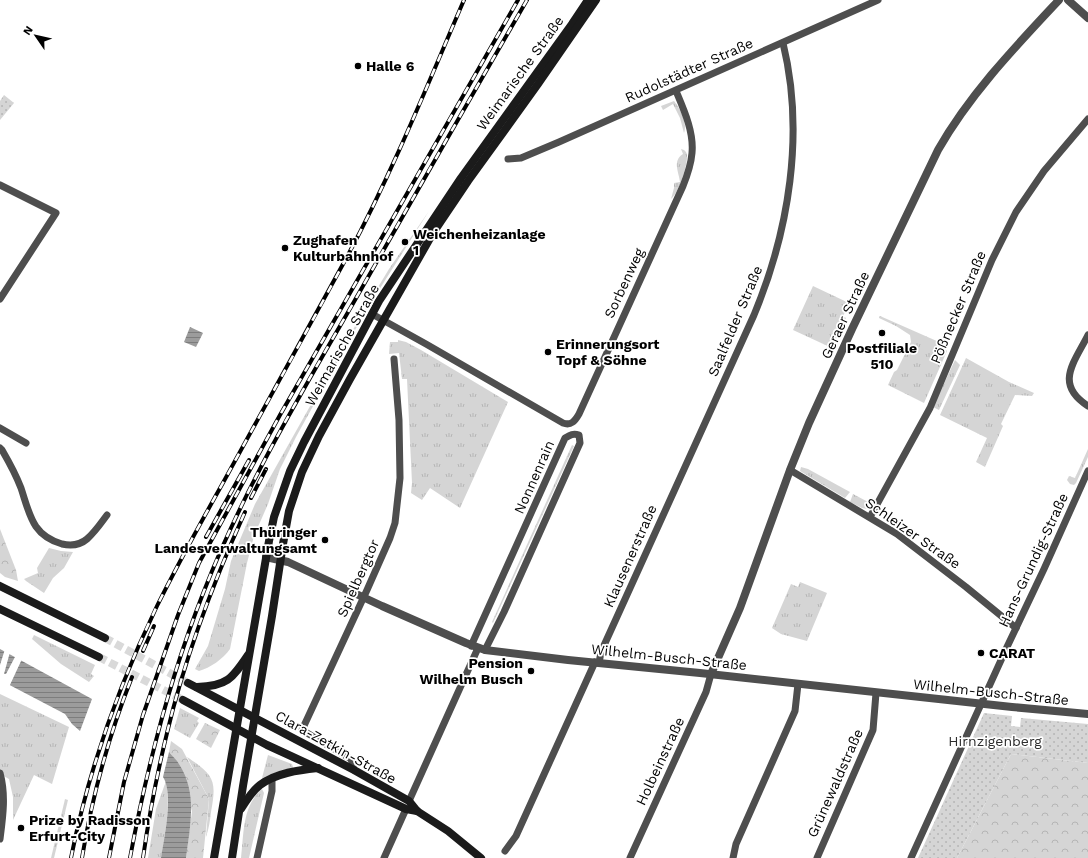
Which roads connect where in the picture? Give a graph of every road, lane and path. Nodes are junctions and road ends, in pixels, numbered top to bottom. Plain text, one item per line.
1 (588, 0) edge
2 (596, 0) edge
3 (878, 0) edge
4 (1059, 0) edge
5 (1068, 0) edge
6 (1088, 18) edge
7 (783, 43) junction
8 (676, 90) junction
9 (1088, 119) edge
10 (508, 159) dead end
11 (0, 185) edge
12 (0, 299) edge
13 (372, 314) junction
14 (383, 320) junction
15 (1088, 335) edge
16 (394, 359) dead end
17 (1088, 406) edge
18 (0, 428) edge
19 (26, 443) dead end
20 (0, 448) edge
21 (688, 460) joint
22 (790, 470) junction
23 (1088, 471) edge
24 (107, 515) dead end
25 (870, 517) junction
26 (266, 557) junction
27 (281, 560) junction
28 (0, 586) edge
29 (364, 597) junction
30 (0, 609) edge
31 (1016, 628) junction
32 (105, 638) tunnel mouth
33 (478, 648) junction
34 (250, 652) junction
35 (99, 657) tunnel mouth
36 (597, 662) junction
37 (711, 674) junction
38 (188, 683) tunnel mouth
39 (798, 684) junction
40 (196, 687) junction
41 (876, 693) junction
42 (183, 700) tunnel mouth
43 (982, 704) junction
44 (240, 710) junction
45 (1088, 714) edge
46 (255, 717) junction
47 (237, 728) junction
48 (252, 737) junction
49 (319, 768) junction
50 (354, 770) junction
51 (0, 773) edge
52 (272, 778) junction
53 (408, 805) junction
54 (238, 813) junction
55 (0, 839) edge
56 (505, 851) dead end
57 (214, 858) edge
58 (232, 858) edge
59 (257, 858) edge
60 (384, 858) edge
61 (481, 858) edge
62 (630, 858) edge
63 (732, 858) edge
64 (816, 858) edge
65 (911, 858) edge

1 - 13 main road, Weimarische Straße
2 - 14 main road, Weimarische Straße
3 - 7 street, Rudolstädter Straße
4 - 22 street, Geraer Straße
5 - 6 street
7 - 8 street, Rudolstädter Straße
7 - 21 street, Saalfelder Straße
8 - 10 street, Rudolstädter Straße
8 - 14 street, Sorbenweg
9 - 25 street, Pößnecker Straße
11 - 12 street
13 - 14 street, Sorbenweg
13 - 26 main road, Weimarische Straße
14 - 27 main road, Weimarische Straße
15 - 17 street
16 - 29 street, Spielbergtor
18 - 19 street
20 - 24 street
21 - 36 street, Klausenerstraße
22 - 25 street, Schleizer Straße
22 - 37 street, Geraer Straße
23 - 31 street, Hans-Grundig-Straße
25 - 31 street, Schleizer Straße
26 - 27 street, Wilhelm-Busch-Straße
26 - 34 main road, Weimarische Straße
27 - 29 street, Wilhelm-Busch-Straße
27 - 46 main road, Weimarische Straße
28 - 32 main road
29 - 33 street, Wilhelm-Busch-Straße
29 - 50 street, Spielbergtor
30 - 35 main road
31 - 43 street, Hans-Grundig-Straße
33 - 33 street, Nonnenrain
33 - 36 street, Wilhelm-Busch-Straße
33 - 53 street, Nonnenrain
34 - 40 main road
34 - 44 main road, Weimarische Straße
36 - 37 street, Wilhelm-Busch-Straße
36 - 56 street, Klausenerstraße
37 - 39 street, Wilhelm-Busch-Straße
37 - 62 street, Holbeinstraße
38 - 40 main road, Clara-Zetkin-Straße
39 - 41 street, Wilhelm-Busch-Straße
39 - 63 street
40 - 44 main road, Clara-Zetkin-Straße
41 - 43 street, Wilhelm-Busch-Straße
41 - 64 street, Grünewaldstraße
42 - 47 main road, Clara-Zetkin-Straße
43 - 45 street, Wilhelm-Busch-Straße
43 - 65 street, Hans-Grundig-Straße
44 - 46 main road, Clara-Zetkin-Straße
44 - 47 main road, Weimarische Straße
46 - 48 main road
46 - 50 main road, Clara-Zetkin-Straße
47 - 48 main road, Clara-Zetkin-Straße
47 - 57 main road
48 - 49 main road, Clara-Zetkin-Straße
48 - 54 main road
49 - 52 main road
49 - 53 main road, Clara-Zetkin-Straße
50 - 53 main road, Clara-Zetkin-Straße
51 - 55 street
52 - 54 main road
52 - 59 street
53 - 60 street, Nonnenrain
53 - 61 main road, Clara-Zetkin-Straße
54 - 58 main road

